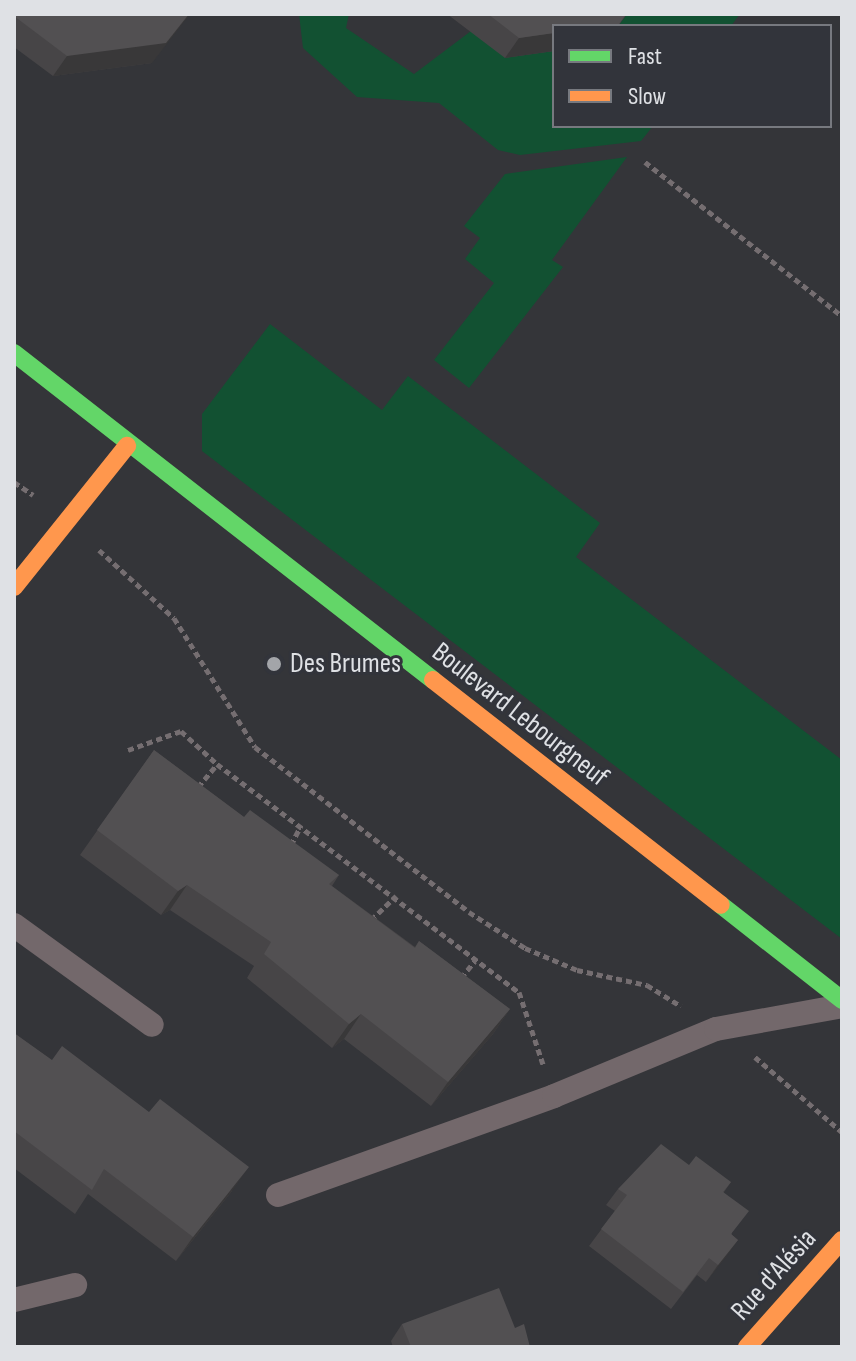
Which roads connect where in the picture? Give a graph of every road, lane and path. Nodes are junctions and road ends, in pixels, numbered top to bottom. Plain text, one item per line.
1 (645, 162) dead end
2 (842, 316) edge
3 (14, 353) edge
4 (127, 446) junction
5 (14, 482) edge
6 (65, 522) junction
7 (14, 587) edge
8 (128, 750) dead end
9 (217, 764) junction
10 (187, 801) edge
11 (301, 825) junction
12 (285, 857) edge
13 (396, 896) junction
14 (368, 923) edge
15 (14, 925) edge
16 (475, 961) junction
17 (456, 983) edge
18 (842, 1003) edge
19 (152, 1025) dead end
20 (716, 1029) junction
21 (554, 1096) junction
22 (842, 1132) edge
23 (278, 1195) dead end
24 (842, 1240) edge
25 (75, 1285) dead end
26 (14, 1300) edge
27 (747, 1347) edge

1 - 2 path
3 - 4 main road, Boulevard Lebourgneuf
4 - 6 main road
4 - 18 main road, Boulevard Lebourgneuf
5 - 6 path
6 - 7 main road
6 - 20 path
8 - 9 path
9 - 10 path
9 - 11 path
11 - 12 path
11 - 13 path
13 - 14 path
13 - 16 path
15 - 19 lane
16 - 17 path
16 - 21 path
18 - 20 lane
20 - 21 lane
20 - 22 path
21 - 23 lane
24 - 27 main road, Rue d'Alésia
25 - 26 lane

